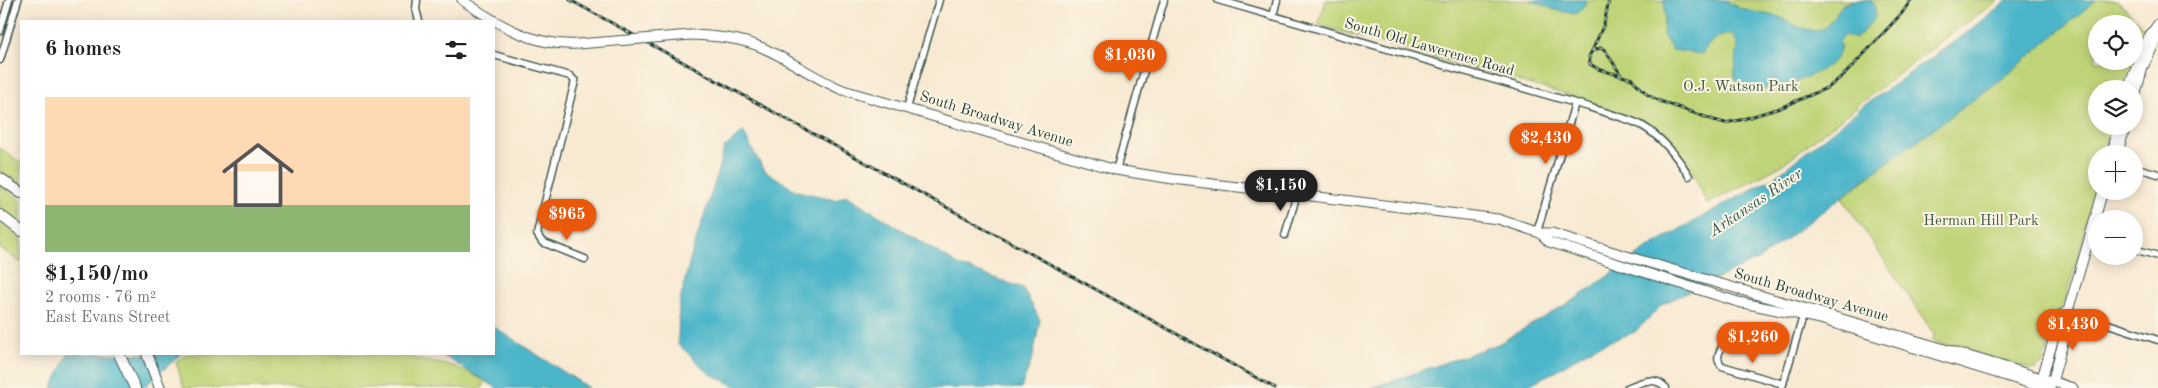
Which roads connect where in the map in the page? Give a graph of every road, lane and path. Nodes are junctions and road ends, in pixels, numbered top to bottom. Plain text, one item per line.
1 (9, 0) edge
2 (18, 0) edge
3 (417, 0) edge
4 (462, 0) edge
5 (939, 0) edge
6 (1164, 0) edge
7 (1218, 0) edge
8 (1277, 0) edge
9 (1272, 16) junction
10 (419, 20) edge
11 (492, 20) edge
12 (495, 22) edge
13 (2158, 24) edge
14 (0, 31) edge
15 (2158, 36) edge
16 (495, 55) edge
17 (0, 60) edge
18 (2131, 80) edge
19 (2139, 80) edge
20 (1575, 103) junction
21 (907, 108) junction
22 (1116, 170) junction
23 (2143, 170) edge
24 (2158, 174) edge
25 (1690, 176) dead end
26 (0, 178) edge
27 (20, 192) edge
28 (1297, 194) junction
29 (0, 215) edge
30 (20, 230) edge
31 (1538, 233) junction
32 (1285, 235) dead end
33 (2088, 252) edge
34 (2143, 252) edge
35 (2158, 256) edge
36 (585, 259) dead end
37 (2068, 311) junction
38 (1805, 312) junction
39 (2158, 340) edge
40 (1726, 342) dead end
41 (119, 355) edge
42 (147, 355) edge
43 (2041, 385) edge
44 (2051, 385) edge
45 (1782, 386) edge
46 (135, 388) edge
47 (160, 388) edge
48 (1627, 388) edge
49 (1666, 388) edge
50 (2073, 388) edge

1 - 14 street
2 - 17 street
3 - 10 street
4 - 11 main road, South Broadway Avenue, bridge
5 - 21 street
6 - 22 street
7 - 9 street, South Old Lawerence Road
8 - 9 street
9 - 20 street, South Old Lawerence Road
12 - 21 main road, South Broadway Avenue, bridge
13 - 18 main road
15 - 19 main road
16 - 36 street
20 - 25 street, South Old Lawerence Road
20 - 31 street
21 - 22 main road, South Broadway Avenue
22 - 28 main road, South Broadway Avenue
23 - 24 street
26 - 27 highway
28 - 31 main road, South Broadway Avenue
28 - 32 street
29 - 30 highway
31 - 38 main road, South Broadway Avenue
31 - 38 main road, South Broadway Avenue
33 - 37 main road
34 - 35 street
37 - 39 street
37 - 43 main road
37 - 44 main road
38 - 43 main road, South Broadway Avenue
38 - 45 street
40 - 45 street
41 - 46 highway
42 - 47 highway
43 - 44 main road, South Broadway Avenue
44 - 50 main road, South Broadway Avenue
48 - 49 street

